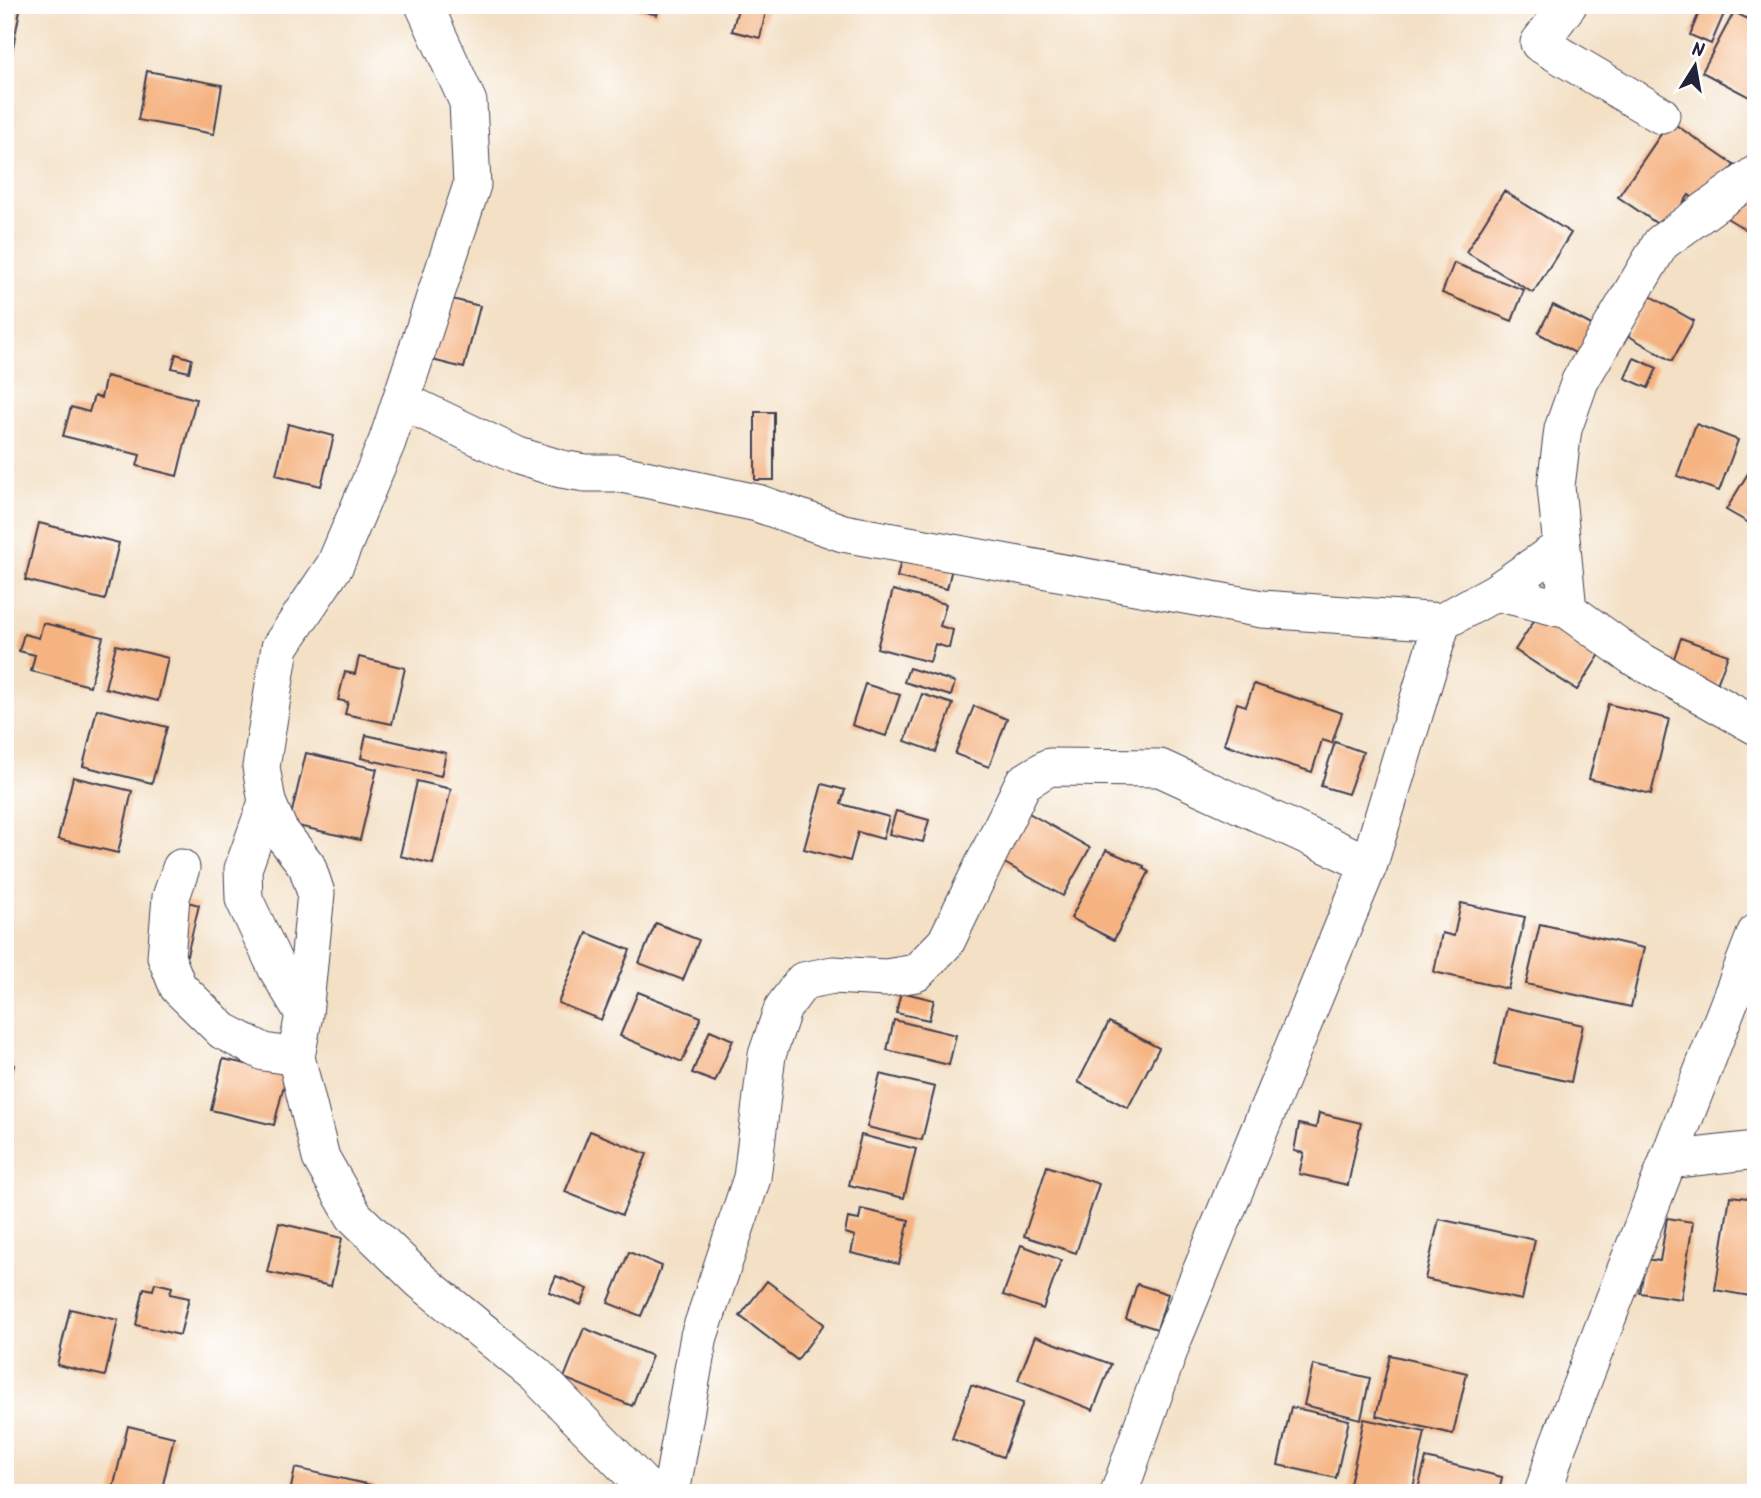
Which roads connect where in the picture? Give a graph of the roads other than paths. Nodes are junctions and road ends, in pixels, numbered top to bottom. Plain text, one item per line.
1 (424, 5) edge
2 (1568, 5) edge
3 (1661, 115) dead end
4 (1756, 174) edge
5 (401, 400) junction
6 (1561, 547) junction
7 (1496, 592) junction
8 (1568, 610) junction
9 (1442, 622) junction
10 (1756, 726) edge
11 (267, 802) junction
12 (1370, 864) junction
13 (181, 868) dead end
14 (1756, 933) edge
15 (304, 1014) junction
16 (296, 1057) junction
17 (1756, 1150) edge
18 (1668, 1160) junction
19 (651, 1493) edge
20 (671, 1493) edge
21 (1119, 1493) edge
22 (1542, 1493) edge

1 - 5 street
2 - 3 street
4 - 6 street
5 - 9 street
5 - 11 street
6 - 7 street
6 - 8 street
7 - 8 street
7 - 9 street
8 - 10 street
9 - 12 street
11 - 15 street
11 - 15 street
12 - 20 street
12 - 21 street
13 - 16 street
14 - 18 street
15 - 16 street
16 - 19 street
17 - 18 street
18 - 22 street

